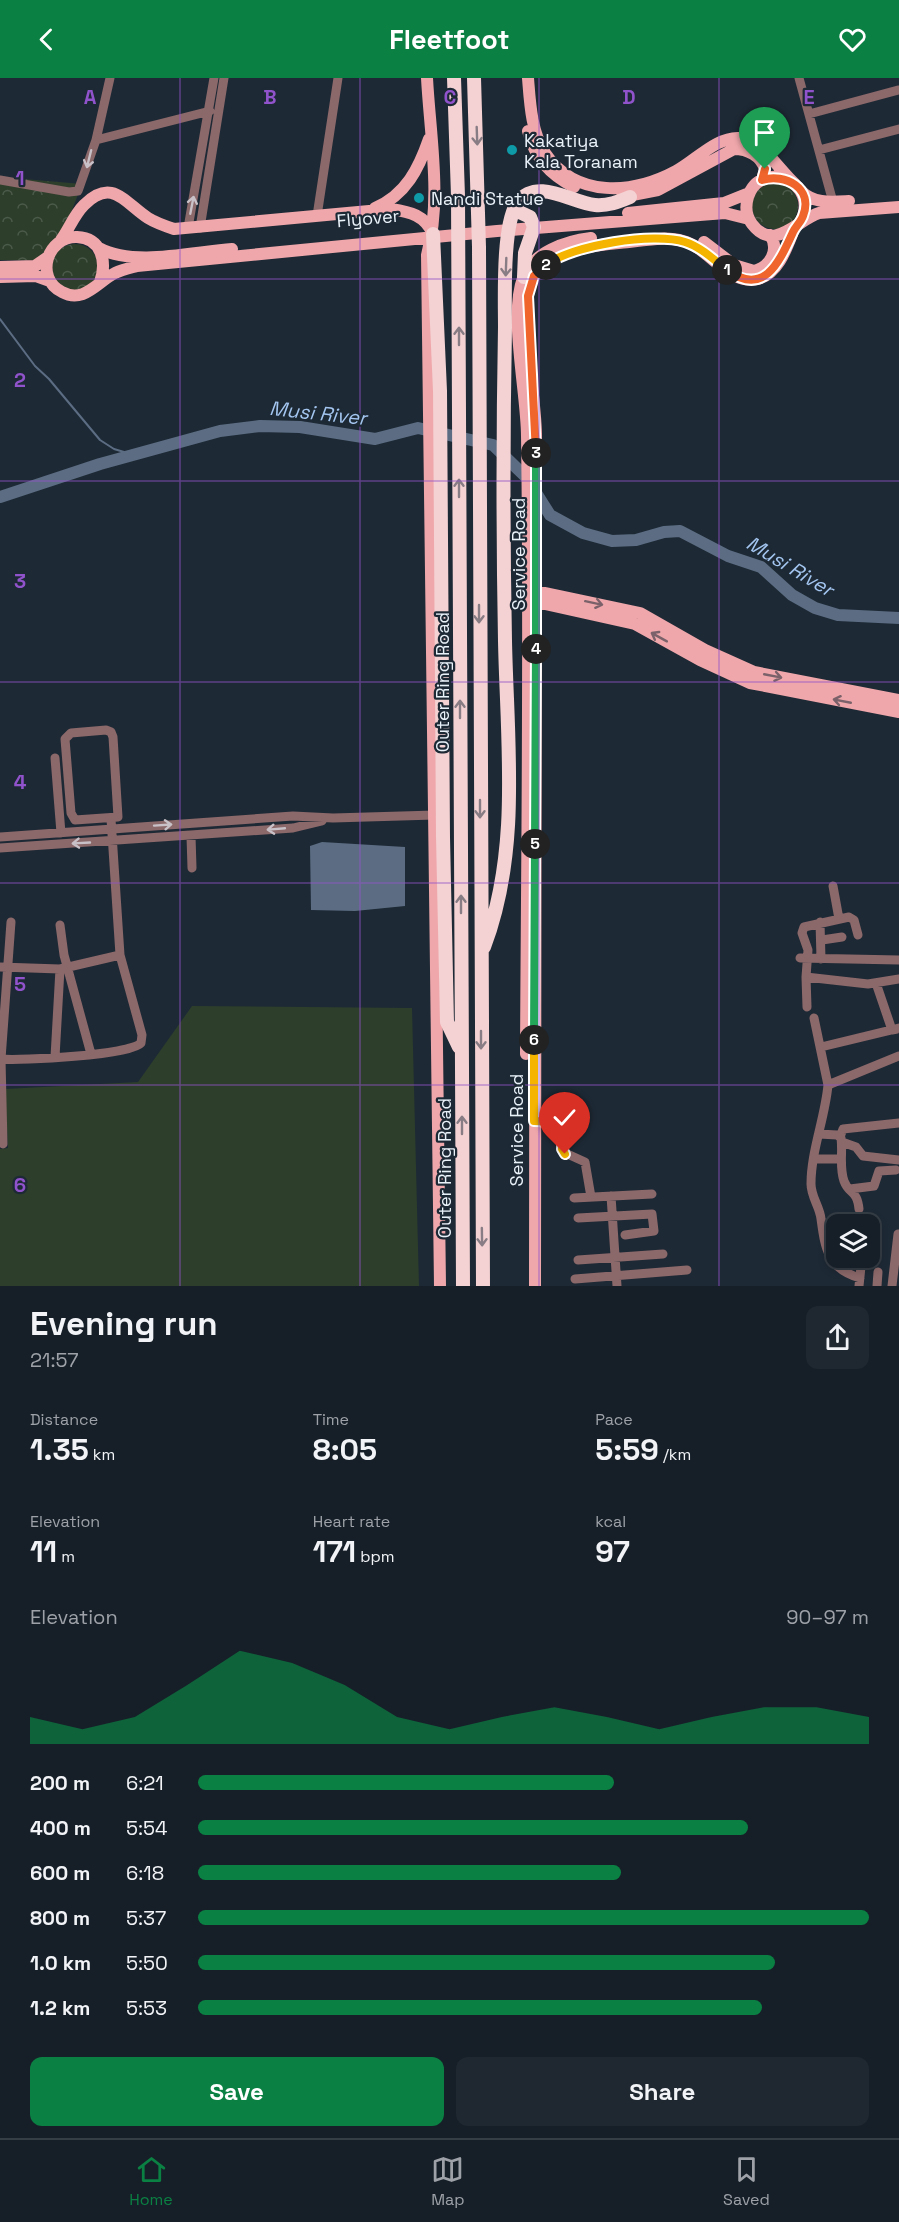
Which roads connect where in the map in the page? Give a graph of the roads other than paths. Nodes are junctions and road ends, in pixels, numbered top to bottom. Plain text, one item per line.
1 (111, 78) edge
2 (214, 78) edge
3 (224, 78) edge
4 (338, 78) edge
5 (427, 78) edge
6 (454, 78) edge
7 (474, 78) edge
8 (521, 78) edge
9 (528, 78) edge
10 (799, 78) edge
11 (898, 90) edge
12 (210, 111) junction
13 (809, 114) junction
14 (899, 129) edge
15 (430, 135) junction
16 (96, 140) junction
17 (819, 150) junction
18 (0, 180) edge
19 (762, 180) junction
20 (797, 187) junction
21 (749, 193) junction
22 (630, 197) junction
23 (899, 199) edge
24 (833, 202) junction
25 (899, 207) edge
26 (725, 208) junction
27 (367, 210) junction
28 (515, 210) junction
29 (76, 215) junction
30 (317, 216) junction
31 (749, 219) junction
32 (797, 226) junction
33 (194, 228) junction
34 (433, 234) junction
35 (770, 235) junction
36 (81, 238) junction
37 (60, 241) junction
38 (98, 247) junction
39 (48, 256) junction
40 (137, 262) junction
41 (0, 267) edge
42 (524, 277) junction
43 (0, 278) edge
44 (50, 281) junction
45 (100, 282) junction
46 (435, 391) junction
47 (532, 434) junction
48 (532, 559) junction
49 (536, 596) junction
50 (899, 700) edge
51 (899, 712) edge
52 (56, 758) dead end
53 (435, 815) junction
54 (333, 818) junction
55 (99, 819) junction
56 (111, 819) junction
57 (227, 821) junction
58 (137, 827) junction
59 (111, 829) junction
60 (100, 830) junction
61 (61, 833) junction
62 (43, 834) junction
63 (227, 834) junction
64 (191, 836) junction
65 (0, 837) edge
66 (138, 840) junction
67 (112, 841) junction
68 (44, 845) junction
69 (0, 848) edge
70 (192, 868) dead end
71 (833, 886) dead end
72 (839, 919) junction
73 (10, 922) dead end
74 (820, 922) junction
75 (60, 925) dead end
76 (858, 935) dead end
77 (842, 937) dead end
78 (822, 940) junction
79 (120, 955) junction
80 (481, 955) junction
81 (803, 958) junction
82 (821, 959) junction
83 (899, 960) edge
84 (4, 967) edge
85 (64, 968) junction
86 (806, 977) junction
87 (899, 979) edge
88 (876, 983) junction
89 (807, 1007) dead end
90 (814, 1018) dead end
91 (896, 1029) edge
92 (821, 1047) junction
93 (461, 1052) junction
94 (91, 1054) junction
95 (899, 1056) edge
96 (56, 1057) junction
97 (1, 1059) edge
98 (828, 1085) junction
99 (534, 1121) junction
100 (899, 1123) edge
101 (819, 1134) junction
102 (841, 1140) junction
103 (3, 1144) dead end
104 (814, 1159) junction
105 (840, 1159) junction
106 (898, 1160) edge
107 (898, 1172) edge
108 (850, 1189) junction
109 (652, 1194) dead end
110 (611, 1196) junction
111 (591, 1197) junction
112 (574, 1198) dead end
113 (859, 1209) dead end
114 (612, 1216) junction
115 (578, 1218) dead end
116 (898, 1234) edge
117 (625, 1235) dead end
118 (663, 1254) dead end
119 (615, 1257) junction
120 (578, 1260) dead end
121 (687, 1270) dead end
122 (878, 1272) dead end
123 (616, 1275) junction
124 (575, 1279) dead end
125 (859, 1282) edge
126 (440, 1286) edge
127 (463, 1286) edge
128 (483, 1286) edge
129 (527, 1286) edge
130 (535, 1286) edge
131 (617, 1286) edge
132 (877, 1286) edge
133 (892, 1286) edge

1 - 16 street
2 - 12 street
3 - 33 street
4 - 30 street
5 - 15 main road
93 -> 6 highway, Outer Ring Road
7 -> 80 highway, Outer Ring Road
8 - 22 main road
9 - 20 main road
10 - 13 street
11 - 13 street
12 - 16 street
33 -> 12 street
13 - 17 street
14 - 17 street
15 - 27 main road
15 - 34 main road
16 -> 18 street
17 - 24 street
19 - 20 main road
19 - 21 main road
19 - 22 main road
20 - 24 main road
20 - 32 main road
21 - 26 main road, Flyover
21 - 31 main road
22 - 28 highway
23 - 24 main road
25 - 32 main road
26 - 31 main road, Flyover
26 - 40 main road, Flyover
27 - 30 main road
27 - 34 main road
28 - 42 highway
28 -> 80 highway
29 - 33 main road
29 - 36 main road
29 - 37 main road
30 - 33 main road
31 - 35 main road
32 - 35 main road
32 - 47 main road, Service Road
34 - 46 highway
35 - 42 main road
36 - 37 main road
36 - 38 main road
37 - 39 main road
38 - 40 main road, Flyover
38 - 45 main road
39 - 41 main road
39 - 44 main road
40 - 45 main road, Flyover
42 - 47 main road, Service Road
43 - 44 main road
44 - 45 main road
46 - 53 main road
46 - 93 highway
47 - 48 main road, Service Road
48 - 49 main road, Service Road
48 - 129 main road, Service Road
49 -> 50 main road
51 -> 49 main road
49 - 99 main road, Service Road
52 - 61 street
53 - 54 street
53 - 126 main road
54 - 57 street
54 -> 63 street
55 - 56 street
55 - 56 street
55 - 60 street
56 - 59 street
58 -> 57 street
57 - 63 street
58 - 59 street
58 - 66 street
59 - 60 street
59 - 67 street
60 - 61 street
61 - 62 street
62 - 65 street
62 - 68 street
63 - 64 street
64 - 66 street
64 - 70 street
66 - 67 street
67 -> 68 street
67 - 79 street
68 - 69 street
71 - 72 street
72 - 74 street
72 - 76 street
73 - 84 street
74 - 78 street
74 - 81 street
75 - 85 street
77 - 78 street
78 - 82 street
79 - 85 street
79 - 94 street
80 -> 128 highway, Outer Ring Road
81 - 82 street
81 - 86 street
82 - 83 street
84 - 85 street
84 - 97 street
85 - 94 street
85 - 96 street
86 - 88 street
86 - 89 street
87 - 88 street
88 - 91 street
90 - 92 street
91 - 92 street
92 - 98 street
127 -> 93 highway, Outer Ring Road
94 - 96 street
95 - 98 street
96 - 97 street
97 - 103 street
98 - 101 street
99 - 111 street
99 - 130 main road, Service Road
100 - 102 street
101 - 102 street
101 - 104 street
102 - 105 street
102 - 106 street
104 - 105 street
104 - 125 street
105 - 108 street
106 - 107 street
107 - 108 street
108 - 113 street
109 - 110 street
110 - 111 street
110 - 114 street
111 - 112 street
114 - 115 street
114 - 117 street
114 - 119 street
116 - 133 street
118 - 119 street
119 - 120 street
119 - 123 street
121 - 123 street
122 - 132 street
123 - 124 street
123 - 131 street

